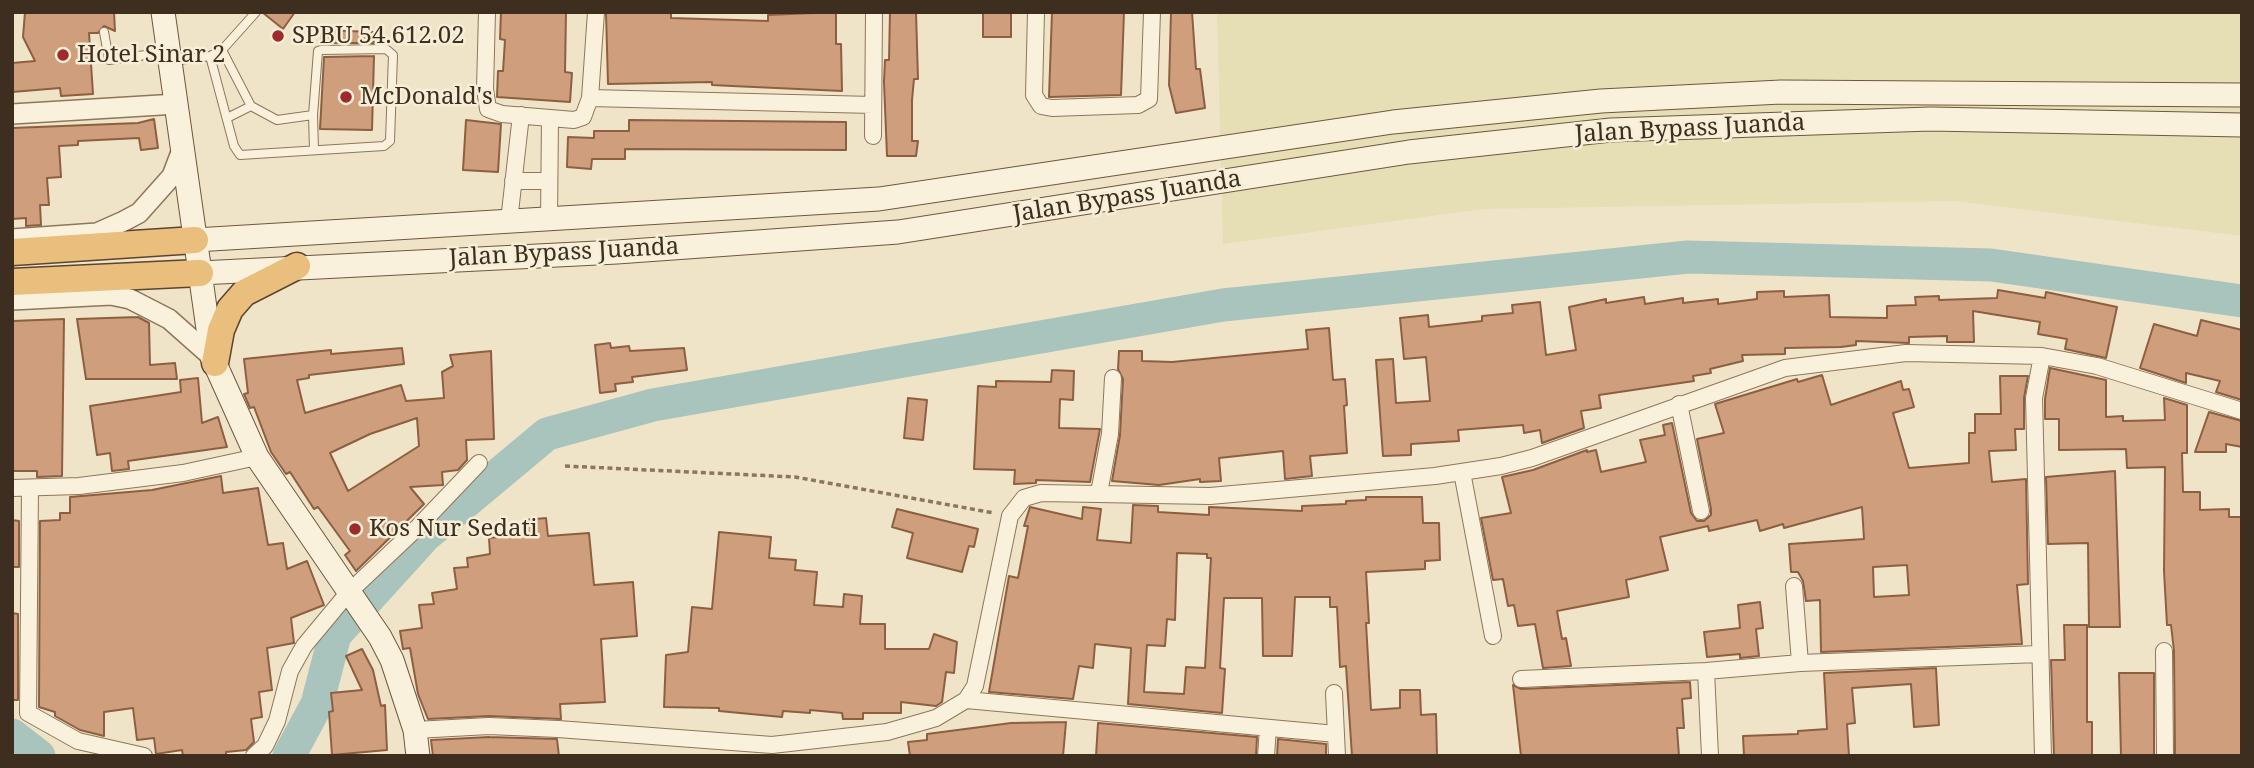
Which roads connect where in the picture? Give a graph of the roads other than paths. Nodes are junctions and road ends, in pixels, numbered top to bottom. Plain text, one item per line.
1 (163, 12) edge
2 (256, 12) edge
3 (487, 12) edge
4 (596, 12) edge
5 (874, 12) edge
6 (1036, 12) edge
7 (1152, 12) edge
8 (104, 32) dead end
9 (222, 50) junction
10 (170, 56) junction
11 (210, 56) junction
12 (2242, 95) edge
13 (590, 98) junction
14 (177, 104) junction
15 (873, 105) junction
16 (251, 106) junction
17 (12, 114) edge
18 (313, 115) junction
19 (521, 115) junction
20 (227, 118) junction
21 (550, 118) junction
22 (2242, 125) edge
23 (873, 136) dead end
24 (184, 145) junction
25 (314, 150) junction
26 (513, 181) junction
27 (549, 181) junction
28 (549, 220) junction
29 (509, 221) junction
30 (12, 239) edge
31 (195, 240) junction
32 (12, 252) edge
33 (297, 266) junction
34 (200, 273) junction
35 (12, 282) edge
36 (12, 300) edge
37 (2042, 356) junction
38 (213, 360) junction
39 (1113, 378) dead end
40 (1679, 404) junction
41 (2242, 411) edge
42 (257, 457) junction
43 (478, 463) dead end
44 (1462, 472) junction
45 (12, 488) edge
46 (30, 488) junction
47 (1099, 493) junction
48 (1701, 511) dead end
49 (1794, 586) dead end
50 (350, 596) junction
51 (1493, 636) dead end
52 (2164, 651) dead end
53 (2039, 654) junction
54 (1800, 663) junction
55 (1706, 671) junction
56 (1521, 679) dead end
57 (1334, 693) dead end
58 (966, 699) junction
59 (1268, 728) junction
60 (415, 730) junction
61 (1336, 734) junction
62 (144, 756) edge
63 (254, 756) edge
64 (418, 756) edge
65 (1266, 756) edge
66 (1337, 756) edge
67 (1710, 756) edge
68 (2042, 756) edge
69 (2165, 756) edge

1 - 10 main road
2 - 9 lane
3 - 19 street
4 - 13 street
5 - 15 street
6 - 7 street
8 - 10 lane
9 - 11 lane
9 - 16 lane
10 - 11 lane
10 - 14 main road
11 - 20 lane
12 - 28 main road, Jalan Bypass Juanda
13 - 15 street
13 - 21 street
14 - 17 street
14 - 24 main road
15 - 23 street
16 - 18 lane
16 - 20 lane
18 - 25 lane
18 - 25 lane
19 - 21 street
19 - 26 street
20 - 25 lane
21 - 27 street
22 - 33 main road, Jalan Bypass Juanda
24 - 30 street
24 - 31 main road
26 - 27 street
26 - 29 street
27 - 28 street
28 - 29 main road, Jalan Bypass Juanda
29 - 31 main road, Jalan Bypass Juanda
31 - 32 highway, Jalan Bypass Juanda
31 - 34 main road
33 - 34 main road, Jalan Bypass Juanda
33 - 38 highway
34 - 35 highway, Jalan Bypass Juanda
34 - 38 main road
36 - 38 street
37 - 40 street
37 - 41 street
37 - 53 street
38 - 42 main road
39 - 47 street
40 - 44 street
40 - 48 street
42 - 46 street
42 - 50 main road
43 - 50 street
44 - 47 street
44 - 51 street
45 - 46 street
46 - 62 street
47 - 58 street
49 - 54 street
50 - 60 main road
50 - 63 street
52 - 69 street
53 - 54 street
53 - 68 street
54 - 55 street
55 - 56 street
55 - 67 street
57 - 61 street
58 - 59 street
58 - 60 street
59 - 61 street
59 - 65 street
60 - 64 main road
61 - 66 street

